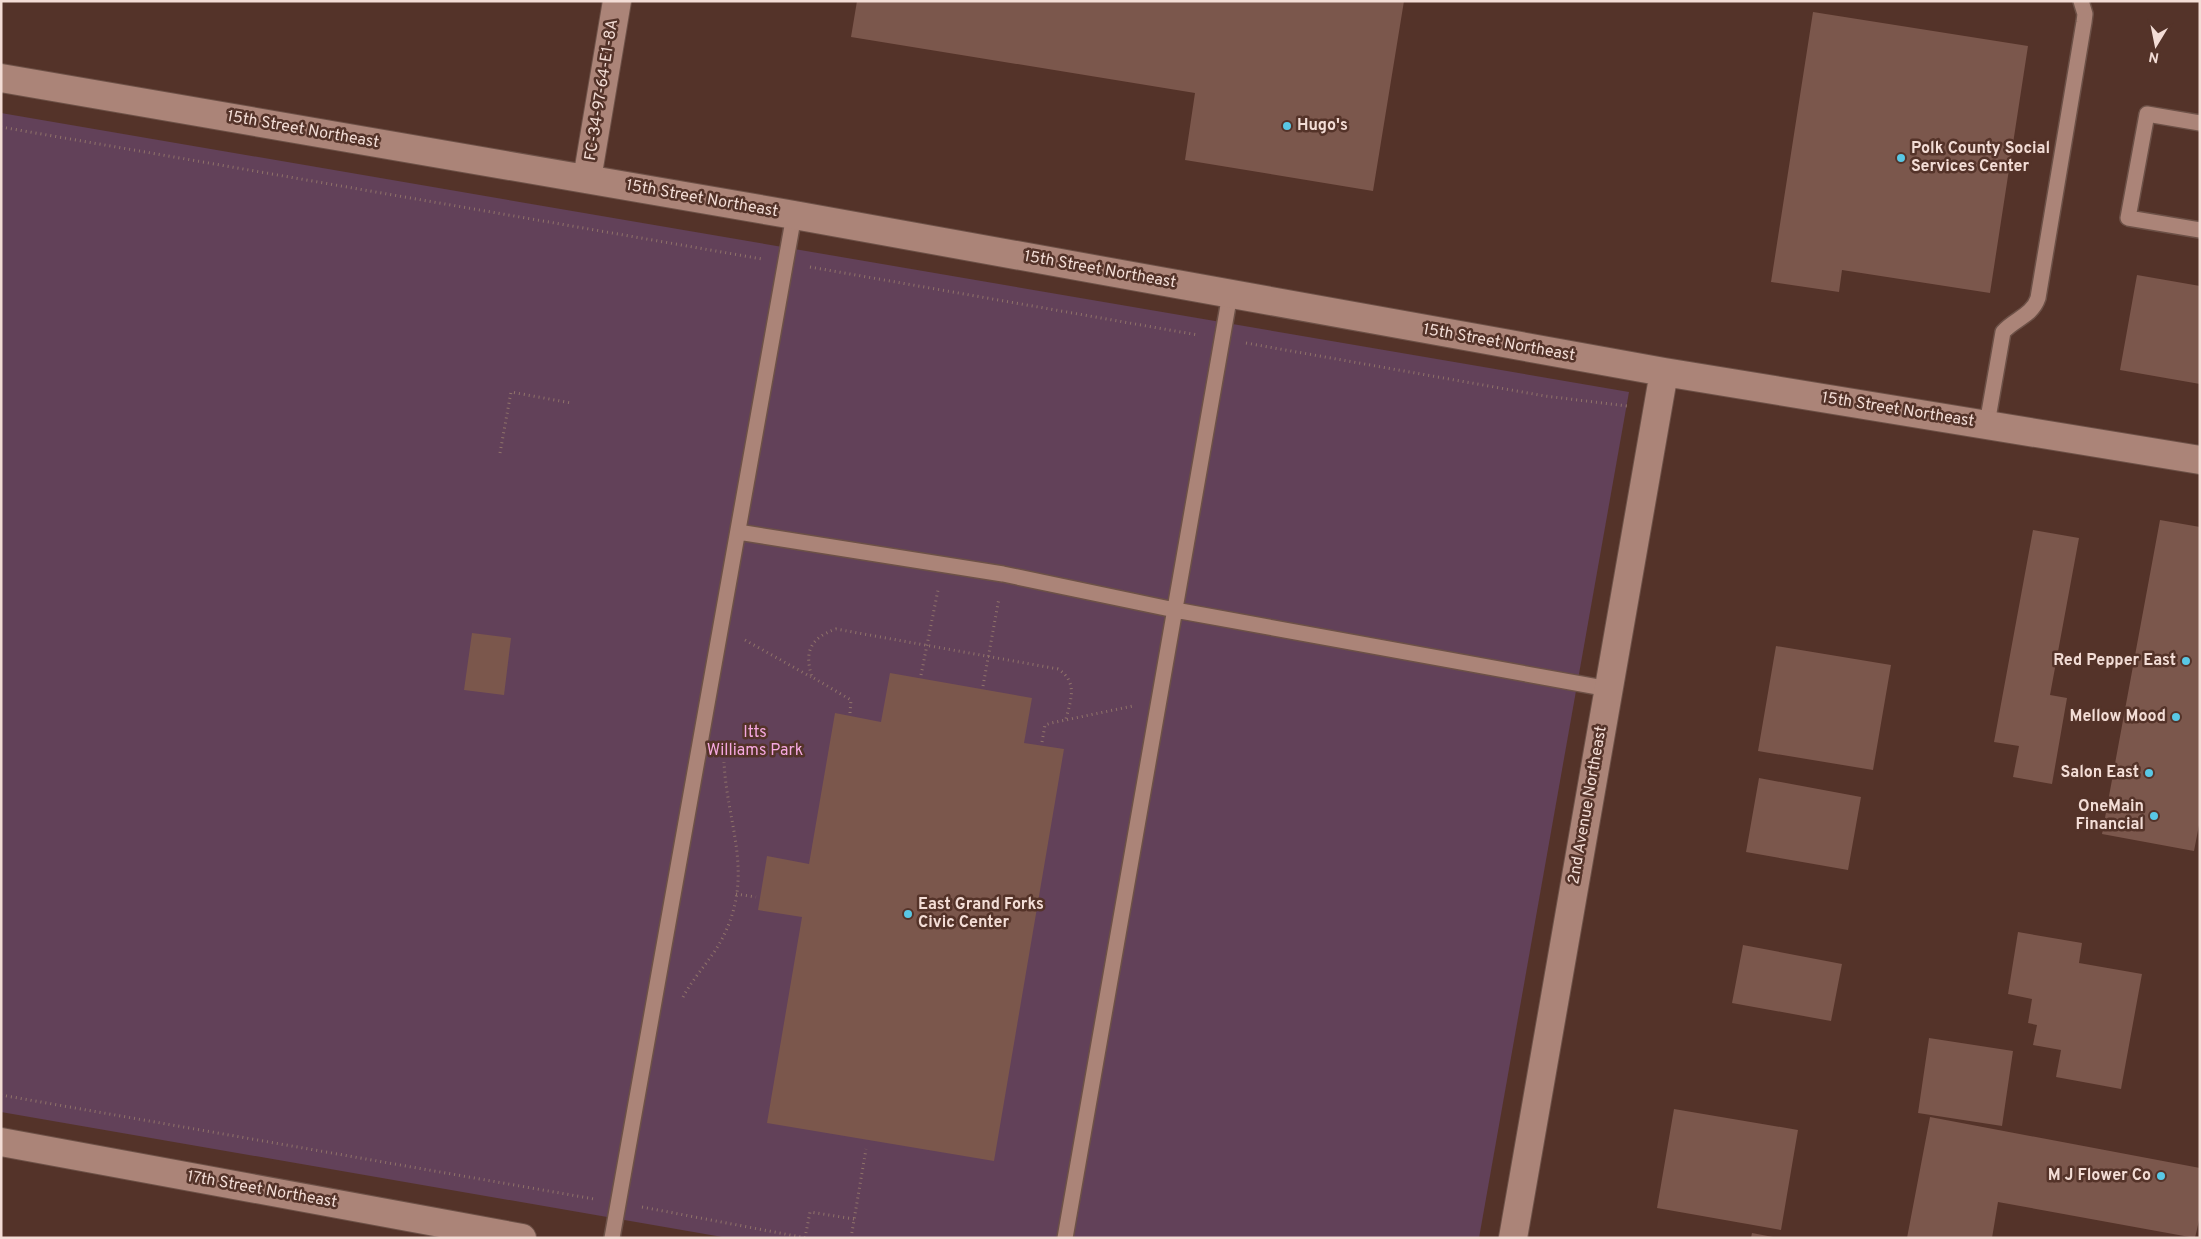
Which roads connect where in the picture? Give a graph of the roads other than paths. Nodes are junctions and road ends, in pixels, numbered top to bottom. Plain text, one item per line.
1 (616, 1) edge
2 (2081, 1) edge
3 (1, 78) edge
4 (2200, 123) edge
5 (587, 180) junction
6 (794, 215) junction
7 (2200, 230) edge
8 (1230, 294) junction
9 (1664, 372) junction
10 (1987, 424) junction
11 (2200, 460) edge
12 (738, 532) junction
13 (1174, 610) junction
14 (1609, 689) junction
15 (1, 1142) edge
16 (522, 1238) edge
17 (612, 1238) edge
18 (1065, 1238) edge
19 (1513, 1238) edge

1 - 5 street, FC-34-97-64-E1-8A
2 - 10 lane
3 - 5 street, 15th Street Northeast
4 - 7 lane
5 - 6 street, 15th Street Northeast
6 - 8 street, 15th Street Northeast
6 - 12 lane
8 - 9 street, 15th Street Northeast
8 - 13 lane
9 - 10 street, 15th Street Northeast
9 - 14 street, 2nd Avenue Northeast
10 - 11 street, 15th Street Northeast
12 - 13 lane
12 - 17 lane
13 - 14 lane
13 - 18 lane
14 - 19 street, 2nd Avenue Northeast
15 - 16 street, 17th Street Northeast

